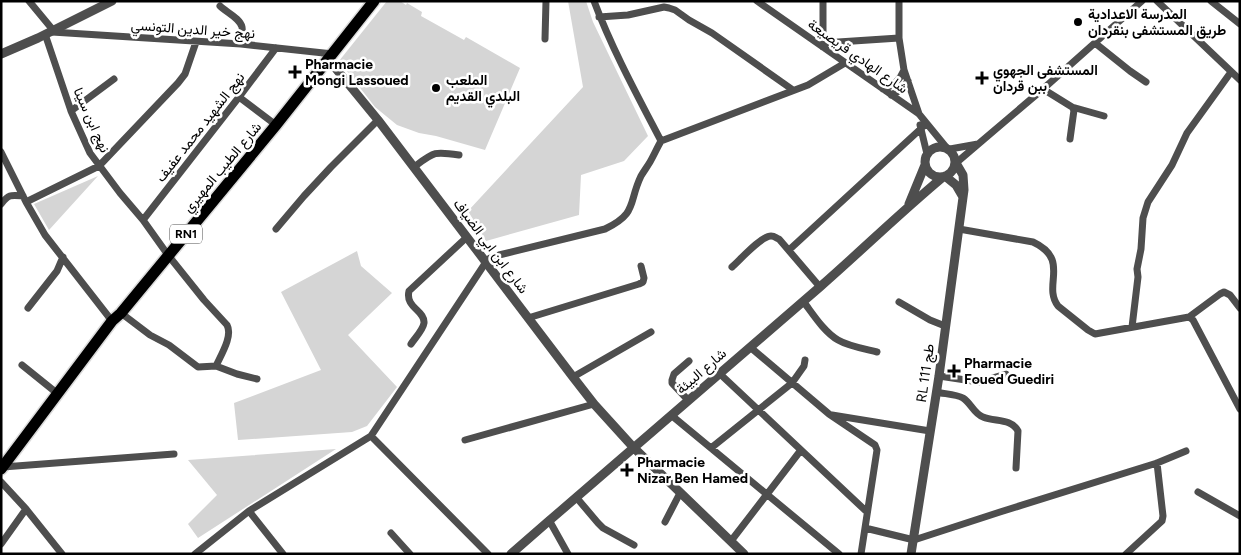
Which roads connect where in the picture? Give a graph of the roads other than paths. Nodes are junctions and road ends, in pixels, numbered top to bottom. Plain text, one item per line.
1 (112, 1) edge
2 (374, 1) edge
3 (546, 1) edge
4 (594, 1) edge
5 (757, 1) edge
6 (823, 1) edge
7 (899, 1) edge
8 (1142, 1) edge
9 (1157, 1) edge
10 (1211, 1) edge
11 (33, 3) edge
12 (220, 6) dead end
13 (600, 17) junction
14 (1240, 24) edge
15 (50, 32) junction
16 (899, 38) junction
17 (545, 39) dead end
18 (196, 42) junction
19 (1095, 43) junction
20 (241, 44) junction
21 (823, 45) junction
22 (276, 48) junction
23 (1, 54) edge
24 (331, 57) junction
25 (845, 63) junction
26 (904, 70) junction
27 (1231, 72) junction
28 (114, 79) dead end
29 (1240, 80) edge
30 (908, 81) junction
31 (1146, 82) dead end
32 (883, 89) junction
33 (793, 90) junction
34 (1043, 90) junction
35 (891, 95) junction
36 (239, 98) junction
37 (1072, 107) junction
38 (71, 111) junction
39 (919, 114) junction
40 (1104, 116) dead end
41 (378, 120) junction
42 (276, 125) junction
43 (924, 126) junction
44 (1070, 139) dead end
45 (661, 141) junction
46 (978, 144) junction
47 (948, 148) junction
48 (1, 152) edge
49 (927, 154) junction
50 (459, 155) dead end
51 (956, 163) junction
52 (925, 165) junction
53 (99, 166) junction
54 (414, 167) junction
55 (944, 177) junction
56 (963, 197) junction
57 (25, 199) junction
58 (1, 204) edge
59 (908, 207) junction
60 (143, 220) junction
61 (276, 229) dead end
62 (959, 229) junction
63 (467, 237) junction
64 (789, 250) junction
65 (168, 255) junction
66 (63, 257) junction
67 (486, 262) junction
68 (641, 266) dead end
69 (732, 267) dead end
70 (820, 287) junction
71 (803, 301) junction
72 (899, 302) dead end
73 (28, 308) dead end
74 (1240, 308) edge
75 (117, 317) junction
76 (528, 318) junction
77 (1189, 318) junction
78 (945, 326) junction
79 (1132, 327) junction
80 (651, 332) dead end
81 (411, 344) dead end
82 (750, 347) junction
83 (877, 352) dead end
84 (805, 360) dead end
85 (689, 361) dead end
86 (22, 365) dead end
87 (216, 366) junction
88 (719, 373) junction
89 (1006, 374) dead end
90 (939, 376) junction
91 (573, 377) junction
92 (257, 378) dead end
93 (792, 383) junction
94 (936, 392) junction
95 (58, 394) junction
96 (688, 400) junction
97 (594, 404) junction
98 (1240, 409) edge
99 (758, 410) junction
100 (671, 414) junction
101 (829, 414) junction
102 (930, 431) junction
103 (371, 436) junction
104 (464, 440) dead end
105 (633, 447) junction
106 (711, 448) junction
107 (801, 450) junction
108 (1186, 451) dead end
109 (174, 454) dead end
110 (1157, 463) junction
111 (2, 468) edge
112 (1016, 468) dead end
113 (1, 482) edge
114 (1198, 492) dead end
115 (680, 493) junction
116 (768, 494) junction
117 (576, 497) junction
118 (26, 509) junction
119 (249, 511) junction
120 (867, 512) junction
121 (1240, 516) edge
122 (549, 520) junction
123 (666, 522) dead end
124 (865, 528) junction
125 (391, 533) dead end
126 (914, 540) junction
127 (731, 541) junction
128 (1, 544) edge
129 (634, 545) dead end
130 (200, 552) edge
131 (740, 552) edge
132 (62, 554) edge
133 (283, 554) edge
134 (410, 554) edge
135 (488, 554) edge
136 (511, 554) edge
137 (568, 554) edge
138 (839, 554) edge
139 (861, 554) edge
140 (911, 554) edge
141 (1126, 554) edge

1 - 15 street
2 - 24 main road, شارع الطيب المهيري / RN1
3 - 17 street
4 - 13 street
5 - 21 street, شارع الهادي قريصيعة
6 - 21 street
7 - 16 street
8 - 19 street
9 - 27 street
10 - 14 street
11 - 15 street
12 - 20 street
13 - 33 street
13 - 45 street
15 - 18 street, نهج خير الدين التونسي
15 - 23 street
15 - 38 street, نهج ابن سينا
16 - 21 street
16 - 26 street
18 - 20 street, نهج خير الدين التونسي
18 - 53 street
19 - 31 street
19 - 34 street
20 - 22 street, نهج خير الدين التونسي
21 - 25 street, شارع الهادي قريصيعة
22 - 24 street, نهج خير الدين التونسي
22 - 36 street, نهج الشهيد محمد عفيف
24 - 41 street, شارع ابن ابي الضياف
24 - 42 main road, شارع الطيب المهيري / RN1
25 - 32 street, شارع الهادي قريصيعة
25 - 33 street
26 - 30 street
26 - 32 street
27 - 29 street
27 - 79 street
28 - 38 street
30 - 35 street
30 - 39 street
32 - 35 street, شارع الهادي قريصيعة
33 - 45 street
34 - 37 street
34 - 46 street
35 - 39 street, شارع الهادي قريصيعة
36 - 42 street
36 - 60 street, نهج الشهيد محمد عفيف
37 - 40 street
37 - 44 street
38 - 53 street, نهج ابن سينا
39 - 43 street
41 - 54 street, شارع ابن ابي الضياف
41 - 61 street
42 - 65 main road, شارع الطيب المهيري / RN1
43 - 47 street
43 - 49 street
43 - 64 street
45 - 67 street
46 - 47 street
46 - 51 street
47 - 49 street
47 - 51 street
48 - 57 street
49 - 52 street
50 - 54 street
51 - 55 street
51 - 56 street, RL طج 111
52 - 55 street
52 - 59 street
53 - 57 street
53 - 60 street, نهج ابن سينا
54 - 63 street, شارع ابن ابي الضياف
55 - 56 street
55 - 59 street, شارع البيئة
56 - 62 street, RL طج 111
57 - 58 street
57 - 66 street
59 - 70 street, شارع البيئة
60 - 65 street, نهج ابن سينا
62 - 78 street, RL طج 111
62 - 79 street
63 - 67 street, شارع ابن ابي الضياف
63 - 81 street
64 - 69 street
64 - 70 street
65 - 75 main road, شارع الطيب المهيري / RN1
65 - 87 street, نهج ابن سينا
66 - 73 street
66 - 75 street
67 - 76 street, شارع ابن ابي الضياف
67 - 103 street
68 - 76 street
70 - 71 street, شارع البيئة
71 - 82 street, شارع البيئة
71 - 83 street
72 - 78 street
74 - 77 street
75 - 87 street
75 - 95 main road, شارع الطيب المهيري / RN1
76 - 91 street, شارع ابن ابي الضياف
77 - 79 street
77 - 98 street
78 - 90 street, RL طج 111
80 - 91 street
82 - 88 street, شارع البيئة
82 - 93 street
84 - 93 street
85 - 96 street
86 - 95 street
87 - 92 street
88 - 96 street, شارع البيئة
88 - 99 street
89 - 90 street
90 - 94 street, RL طج 111
91 - 97 street, شارع ابن ابي الضياف
93 - 99 street
93 - 101 street
94 - 102 street, RL طج 111
94 - 112 street
95 - 111 main road, شارع الطيب المهيري / RN1
96 - 100 street, شارع البيئة
97 - 104 street
97 - 105 street, شارع ابن ابي الضياف
99 - 106 street
99 - 107 street
100 - 105 street, شارع البيئة
100 - 106 street
101 - 102 street
101 - 120 street
102 - 126 street, RL طج 111
103 - 119 street
103 - 135 street
105 - 115 street, شارع ابن ابي الضياف
105 - 117 street, شارع البيئة
106 - 116 street
107 - 116 street
107 - 120 street
108 - 110 street
109 - 111 street
110 - 126 street
110 - 141 street
113 - 118 street
114 - 121 street
115 - 123 street
115 - 127 street, شارع ابن ابي الضياف
116 - 127 street
116 - 138 street
117 - 122 street, شارع البيئة
117 - 129 street
118 - 128 street
118 - 132 street
119 - 130 street
119 - 133 street
120 - 124 street
122 - 136 street, شارع البيئة
122 - 137 street
124 - 126 street
124 - 139 street
125 - 134 street
126 - 140 street, RL طج 111
127 - 131 street, شارع ابن ابي الضياف

